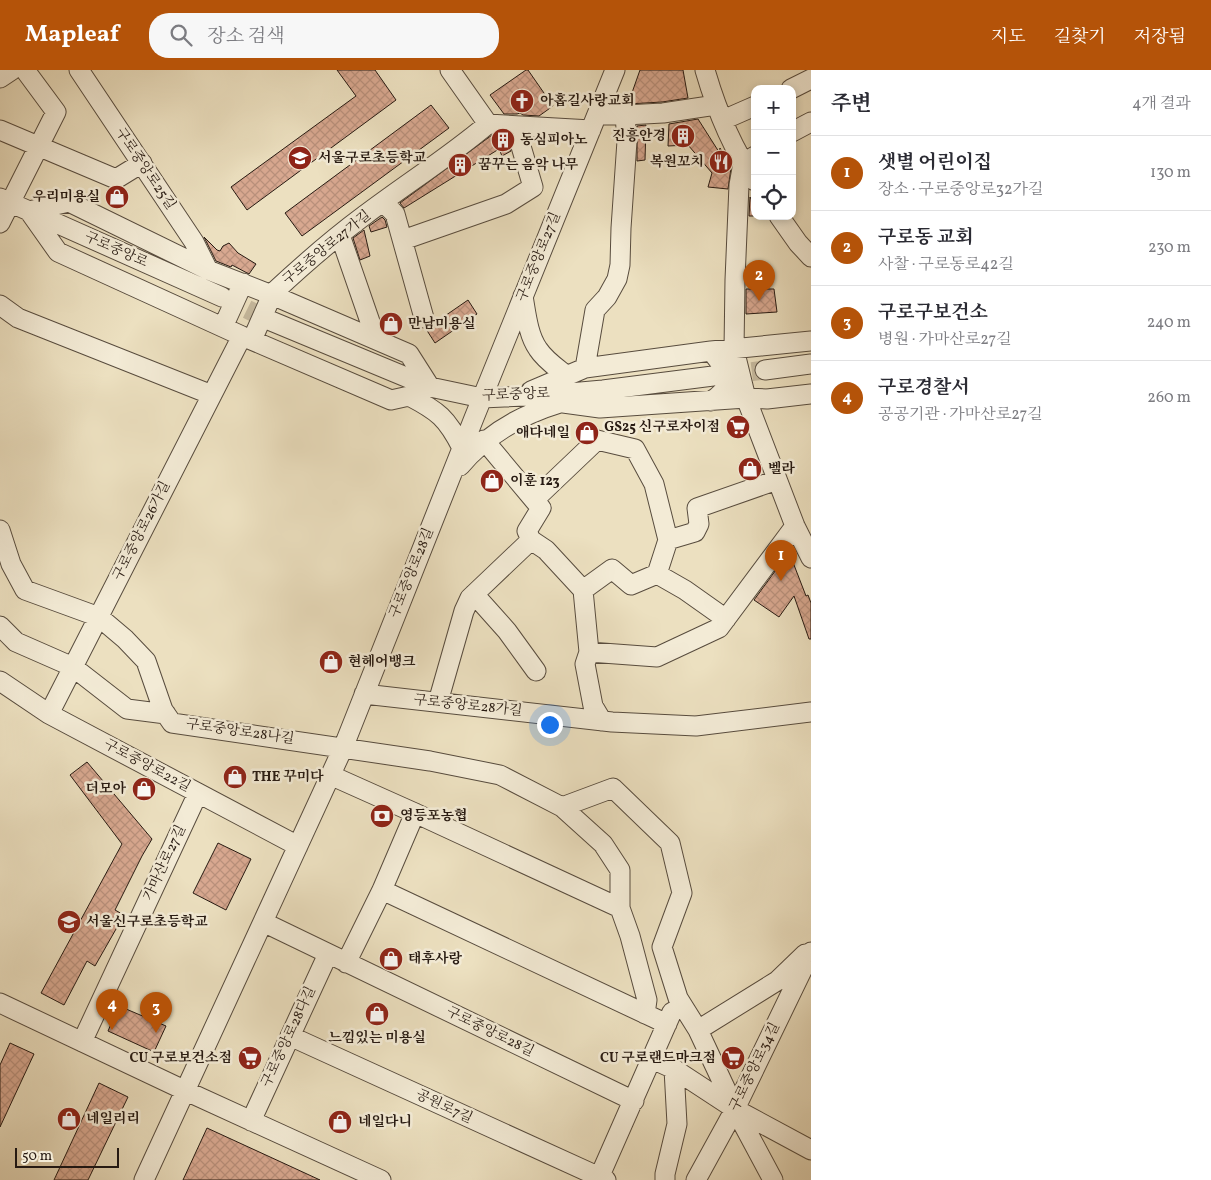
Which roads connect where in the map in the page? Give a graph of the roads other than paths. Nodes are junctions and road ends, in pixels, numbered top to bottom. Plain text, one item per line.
1 (12, 70) edge
2 (25, 70) edge
3 (79, 70) edge
4 (450, 70) edge
5 (615, 70) edge
6 (705, 70) edge
7 (0, 78) edge
8 (811, 79) edge
9 (796, 86) edge
10 (751, 107) edge
11 (719, 113) junction
12 (625, 115) junction
13 (594, 122) junction
14 (811, 122) edge
15 (488, 124) junction
16 (516, 126) junction
17 (0, 130) edge
18 (796, 130) edge
19 (39, 146) junction
20 (749, 160) edge
21 (142, 164) junction
22 (753, 175) edge
23 (5, 200) edge
24 (384, 203) junction
25 (29, 211) junction
26 (782, 220) edge
27 (0, 223) edge
28 (340, 236) junction
29 (403, 240) junction
30 (811, 257) edge
31 (208, 270) junction
32 (243, 283) junction
33 (272, 295) junction
34 (523, 296) junction
35 (222, 297) tunnel mouth
36 (0, 305) edge
37 (424, 318) dead end
38 (271, 321) tunnel mouth
39 (223, 327) junction
40 (247, 338) junction
41 (376, 339) junction
42 (811, 341) edge
43 (768, 346) junction
44 (734, 349) junction
45 (712, 351) junction
46 (811, 364) edge
47 (585, 368) junction
48 (765, 370) tunnel mouth
49 (567, 376) junction
50 (713, 376) tunnel mouth
51 (430, 387) junction
52 (811, 394) edge
53 (212, 395) junction
54 (409, 396) junction
55 (521, 396) junction
56 (482, 398) junction
57 (746, 398) junction
58 (767, 399) junction
59 (711, 401) junction
60 (560, 403) junction
61 (600, 408) junction
62 (484, 440) junction
63 (597, 440) junction
64 (462, 448) junction
65 (452, 474) junction
66 (777, 480) junction
67 (534, 500) junction
68 (795, 526) junction
69 (0, 530) edge
70 (531, 540) junction
71 (668, 540) junction
72 (811, 558) edge
73 (657, 574) junction
74 (583, 590) junction
75 (474, 594) junction
76 (99, 616) junction
77 (726, 619) junction
78 (0, 626) edge
79 (589, 652) junction
80 (73, 667) junction
81 (536, 671) dead end
82 (0, 681) edge
83 (364, 694) junction
84 (438, 702) junction
85 (811, 712) edge
86 (49, 714) junction
87 (166, 714) junction
88 (602, 721) junction
89 (343, 748) junction
90 (330, 775) junction
91 (198, 793) junction
92 (562, 806) junction
93 (415, 813) junction
94 (298, 846) junction
95 (382, 890) junction
96 (620, 908) junction
97 (263, 922) junction
98 (811, 948) edge
99 (811, 952) edge
100 (328, 954) junction
101 (346, 962) junction
102 (678, 998) junction
103 (0, 1002) edge
104 (645, 1014) junction
105 (667, 1024) junction
106 (698, 1030) junction
107 (290, 1036) junction
108 (82, 1042) junction
109 (652, 1059) junction
110 (674, 1069) junction
111 (186, 1091) junction
112 (634, 1101) junction
113 (735, 1109) junction
114 (251, 1121) junction
115 (811, 1150) edge
116 (601, 1179) edge
117 (144, 1180) edge
118 (381, 1180) edge
119 (665, 1180) edge
120 (696, 1180) edge
121 (773, 1180) edge

1 - 7 street
2 - 19 street
3 - 21 street, 구로중앙로25길
4 - 15 street
5 - 13 street, 구로중앙로27길
6 - 11 street
8 - 9 street
10 - 11 street
11 - 12 street
11 - 20 street
12 - 13 street
12 - 47 street
13 - 16 street
13 - 34 street, 구로중앙로27길
14 - 18 street
15 - 16 street
15 - 24 street, 구로중앙로27가길
16 - 29 street
17 - 19 street
19 - 21 street
19 - 23 street
20 - 22 street
20 - 44 street
21 - 31 street, 구로중앙로25길
23 - 25 street, 구로중앙로
23 - 27 street
24 - 28 street, 구로중앙로27가길
24 - 29 street, 구로중앙로27가길
25 - 31 street
25 - 35 street, 구로중앙로
25 - 39 street
26 - 30 street
28 - 33 street, 구로중앙로27가길
28 - 41 street
29 - 37 street, 구로중앙로27가길
31 - 32 street
32 - 33 street
32 - 39 street
33 - 40 street, 구로중앙로26가길
33 - 41 street
34 - 49 street
34 - 56 street, 구로중앙로27길
36 - 53 street
38 - 51 street, 구로중앙로
39 - 40 street
40 - 53 street, 구로중앙로26가길
40 - 54 street
41 - 51 street
42 - 43 street
43 - 44 street
43 - 58 street
44 - 45 street
44 - 57 street
45 - 47 street
45 - 59 street
46 - 48 street
47 - 49 street
49 - 55 street
50 - 55 street, 구로중앙로
51 - 54 street
51 - 56 street, 구로중앙로
52 - 58 street
53 - 76 street, 구로중앙로26가길
54 - 64 street
55 - 56 street, 구로중앙로
55 - 60 street
56 - 64 street, 구로중앙로28길
57 - 58 street
57 - 59 street
57 - 66 street
59 - 61 street
60 - 61 street
60 - 62 street
61 - 63 street
62 - 65 street
62 - 67 street
63 - 67 street
63 - 71 street
64 - 65 street, 구로중앙로28길
65 - 83 street, 구로중앙로28길
66 - 68 street
66 - 71 street
67 - 70 street
68 - 72 street
68 - 77 street
69 - 76 street
70 - 74 street
70 - 75 street
71 - 73 street
73 - 74 street
73 - 77 street
74 - 79 street
75 - 81 street
75 - 84 street
76 - 80 street, 구로중앙로26가길
76 - 87 street
77 - 79 street
78 - 80 street
79 - 88 street
80 - 86 street, 구로중앙로26가길
80 - 87 street
82 - 86 street, 구로중앙로22길
83 - 84 street, 구로중앙로28가길
83 - 89 street, 구로중앙로28길
84 - 88 street, 구로중앙로28가길
85 - 88 street, 구로중앙로28가길
86 - 91 street, 구로중앙로22길
87 - 89 street, 구로중앙로28나길
89 - 90 street, 구로중앙로28길
89 - 92 street
90 - 93 street
90 - 94 street, 구로중앙로28길
91 - 94 street, 구로중앙로22길
91 - 108 street, 가마산로27길
92 - 96 street
92 - 102 street
93 - 95 street
93 - 96 street
94 - 97 street, 구로중앙로28길
95 - 101 street
95 - 104 street
96 - 104 street
97 - 100 street, 구로중앙로28길
97 - 111 street, 구로중앙로28길
98 - 106 street
99 - 113 street, 구로중앙로34길
100 - 101 street, 구로중앙로28길
100 - 107 street, 구로중앙로28다길
101 - 112 street, 구로중앙로28길
102 - 105 street, 공원로7길
102 - 106 street
103 - 108 street
104 - 105 street
105 - 109 street, 공원로7길
106 - 113 street
107 - 114 street, 구로중앙로28다길
107 - 116 street, 공원로7길
108 - 111 street
109 - 110 street
109 - 112 street, 공원로7길
110 - 113 street
110 - 119 street
111 - 114 street
111 - 117 street, 구로중앙로28길
112 - 116 street, 공원로7길
113 - 115 street
113 - 120 street, 구로중앙로34길
113 - 121 street
114 - 118 street

